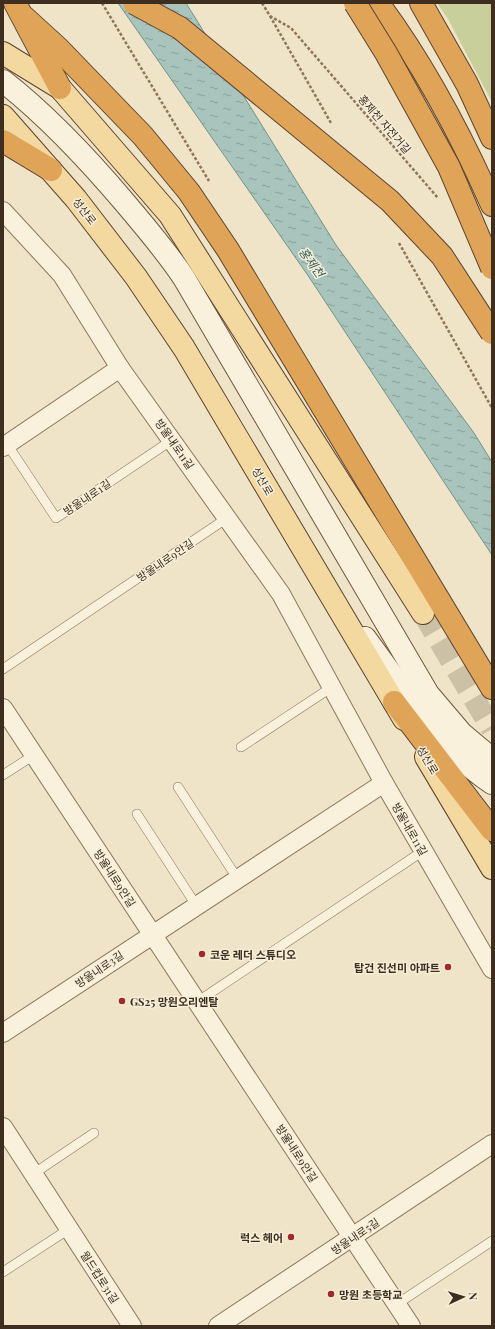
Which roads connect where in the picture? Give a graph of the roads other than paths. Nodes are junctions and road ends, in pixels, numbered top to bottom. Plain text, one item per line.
1 (134, 3) edge
2 (356, 3) edge
3 (378, 3) edge
4 (421, 3) edge
5 (19, 10) edge
6 (3, 52) edge
7 (3, 81) edge
8 (60, 88) junction
9 (3, 116) edge
10 (492, 138) edge
11 (3, 141) edge
12 (51, 170) junction
13 (492, 205) edge
14 (3, 211) edge
15 (492, 268) edge
16 (492, 333) edge
17 (120, 368) junction
18 (172, 440) junction
19 (5, 446) edge
20 (227, 518) junction
21 (314, 570) junction
22 (423, 613) tunnel mouth
23 (3, 669) edge
24 (332, 687) junction
25 (492, 688) edge
26 (394, 702) junction
27 (3, 708) edge
28 (241, 747) dead end
29 (34, 755) junction
30 (492, 759) edge
31 (3, 775) edge
32 (384, 783) junction
33 (492, 783) edge
34 (178, 787) dead end
35 (137, 814) dead end
36 (492, 830) edge
37 (423, 851) junction
38 (492, 868) edge
39 (237, 878) junction
40 (196, 905) junction
41 (152, 934) junction
42 (492, 969) edge
43 (197, 1002) junction
44 (3, 1033) edge
45 (3, 1128) edge
46 (94, 1133) dead end
47 (492, 1144) edge
48 (33, 1174) junction
49 (69, 1229) junction
50 (353, 1237) junction
51 (492, 1241) edge
52 (3, 1272) edge
53 (397, 1304) junction
54 (132, 1326) edge
55 (218, 1326) edge
56 (411, 1326) edge

1 - 16 highway, bridge
2 - 15 highway, bridge
3 - 13 highway
4 - 10 highway
5 - 8 highway
5 - 25 highway
6 - 8 main road
7 - 30 main road
8 - 22 main road
9 - 12 main road, 성산로
11 - 12 highway
12 - 21 main road, 성산로
14 - 17 street, 방울내로11길
17 - 18 street, 방울내로11길
17 - 19 street, 방울내로1길
18 - 19 lane, 방울내로1길
18 - 20 street, 방울내로11길
20 - 23 lane, 방울내로9안길
20 - 24 street, 방울내로11길
21 - 26 main road, 성산로
21 - 33 main road
24 - 28 lane
24 - 32 street, 방울내로11길
26 - 36 highway
26 - 38 main road, 성산로
27 - 29 street, 방울내로9안길
29 - 31 lane
29 - 41 street, 방울내로9안길
32 - 37 street, 방울내로11길
32 - 39 street, 방울내로3길
34 - 39 lane
35 - 40 lane
37 - 42 street, 방울내로11길
37 - 43 lane
39 - 40 street, 방울내로3길
40 - 41 street, 방울내로3길
41 - 43 street, 방울내로9안길
41 - 44 street, 방울내로3길
43 - 50 street, 방울내로9안길
45 - 48 street, 월드컵로31길
46 - 48 lane
47 - 50 street, 방울내로5길
48 - 49 street, 월드컵로31길
49 - 52 lane
49 - 54 street, 월드컵로31길
50 - 53 street, 방울내로9안길
50 - 55 street, 방울내로5길
51 - 53 lane
53 - 56 street, 방울내로9안길

